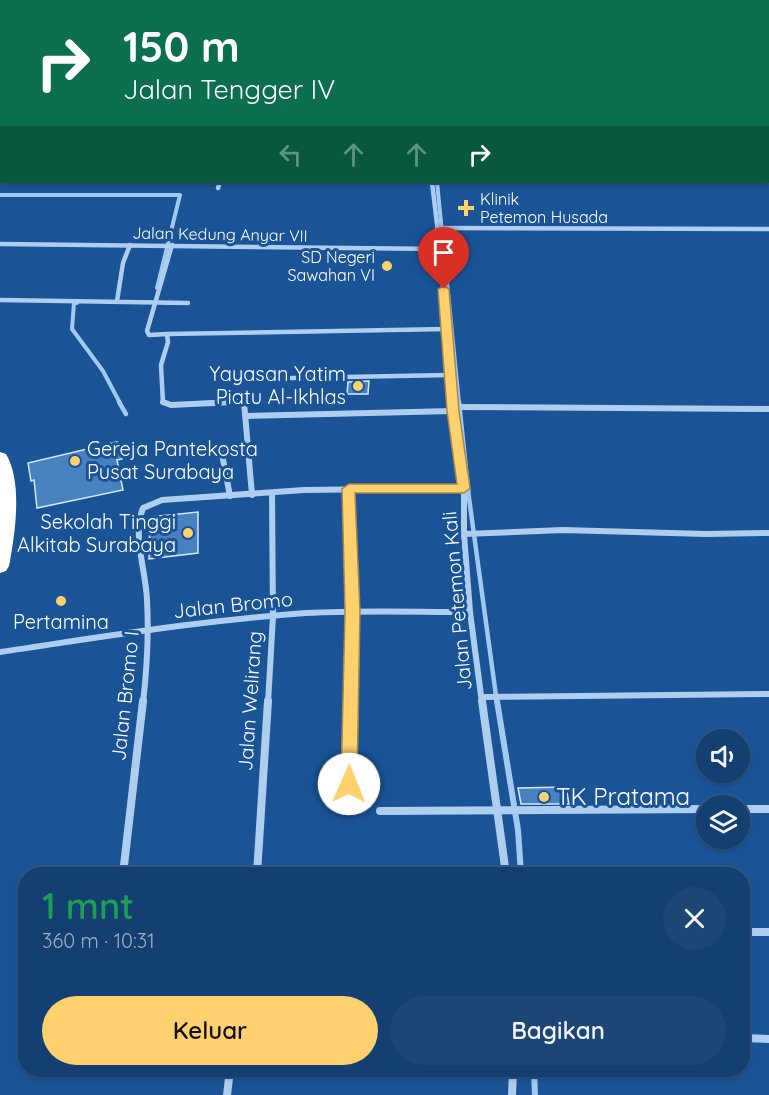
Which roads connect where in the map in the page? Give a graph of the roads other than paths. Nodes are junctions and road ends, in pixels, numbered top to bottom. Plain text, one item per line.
1 (220, 183) edge
2 (432, 183) edge
3 (218, 188) dead end
4 (441, 228) junction
5 (769, 229) edge
6 (0, 244) edge
7 (130, 245) junction
8 (169, 245) junction
9 (440, 249) junction
10 (0, 300) edge
11 (117, 301) junction
12 (154, 302) junction
13 (188, 303) dead end
14 (447, 329) junction
15 (168, 334) junction
16 (449, 375) junction
17 (247, 379) dead end
18 (456, 408) junction
19 (769, 409) edge
20 (247, 416) junction
21 (222, 454) dead end
22 (0, 458) edge
23 (464, 488) junction
24 (349, 489) junction
25 (272, 494) junction
26 (252, 495) junction
27 (230, 496) junction
28 (769, 533) edge
29 (471, 534) junction
30 (0, 566) edge
31 (352, 611) junction
32 (470, 612) junction
33 (273, 616) junction
34 (149, 630) junction
35 (0, 652) edge
36 (769, 694) edge
37 (482, 697) junction
38 (348, 806) dead end
39 (696, 809) edge
40 (750, 809) edge
41 (769, 809) edge
42 (380, 812) dead end
43 (499, 813) junction
44 (124, 867) edge
45 (257, 867) edge
46 (505, 867) edge
47 (750, 932) edge
48 (769, 932) edge
49 (750, 1038) edge
50 (769, 1039) edge
51 (229, 1077) edge
52 (513, 1077) edge
53 (227, 1095) edge
54 (512, 1095) edge

1 - 3 street
2 - 4 street, Jalan Petemon Kali
4 - 5 street
4 - 9 street, Jalan Petemon Kali
6 - 7 street, Jalan Kedung Anyar VII
7 - 8 street, Jalan Kedung Anyar VII
7 - 11 street
8 - 9 street, Jalan Kedung Anyar VII
8 - 12 street
9 - 14 street, Jalan Petemon Kali
10 - 11 street
11 - 12 street
12 - 13 street
12 - 15 street
14 - 15 street
14 - 16 street, Jalan Petemon Kali
15 - 20 street
16 - 17 street
16 - 18 street, Jalan Petemon Kali
18 - 19 street
18 - 20 street
18 - 23 street, Jalan Petemon Kali
20 - 26 street
21 - 27 street
22 - 30 highway
23 - 24 street, Jalan Bromo I
23 - 29 street, Jalan Petemon Kali
24 - 25 street, Jalan Bromo I
24 - 31 street
25 - 26 street, Jalan Bromo I
25 - 33 street, Jalan Welirang
26 - 27 street, Jalan Bromo I
27 - 34 street, Jalan Bromo I
28 - 29 street
29 - 32 street, Jalan Petemon Kali
31 - 32 street, Jalan Bromo
31 - 33 street, Jalan Bromo
31 - 38 street
32 - 37 street, Jalan Petemon Kali
33 - 34 street, Jalan Bromo
33 - 45 street, Jalan Welirang
34 - 35 street, Jalan Bromo
34 - 44 street, Jalan Bromo I
36 - 37 street
37 - 43 street, Jalan Petemon Kali
39 - 43 street
40 - 41 street
42 - 43 street
43 - 46 street, Jalan Petemon Kali
47 - 48 street
49 - 50 street
51 - 53 street
52 - 54 street

